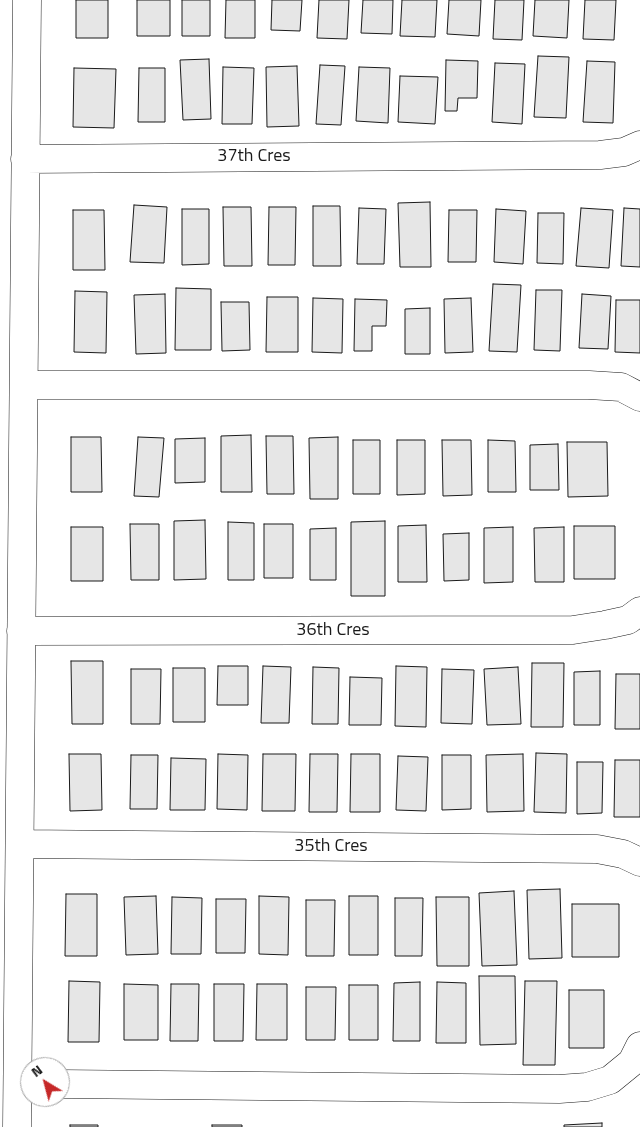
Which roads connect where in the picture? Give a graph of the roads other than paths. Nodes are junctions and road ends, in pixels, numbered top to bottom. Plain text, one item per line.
1 (27, 0) edge
2 (640, 146) edge
3 (25, 159) junction
4 (24, 385) junction
5 (640, 397) edge
6 (640, 611) edge
7 (21, 631) junction
8 (20, 844) junction
9 (640, 862) edge
10 (640, 1046) edge
11 (24, 1057) edge
12 (70, 1084) edge
13 (20, 1107) edge
14 (17, 1127) edge

1 - 3 street
2 - 3 street, 37th Cres
3 - 4 street
4 - 5 street
4 - 7 street
6 - 7 street, 36th Cres
7 - 8 street
8 - 9 street, 35th Cres
8 - 11 street
10 - 12 street
13 - 14 street

